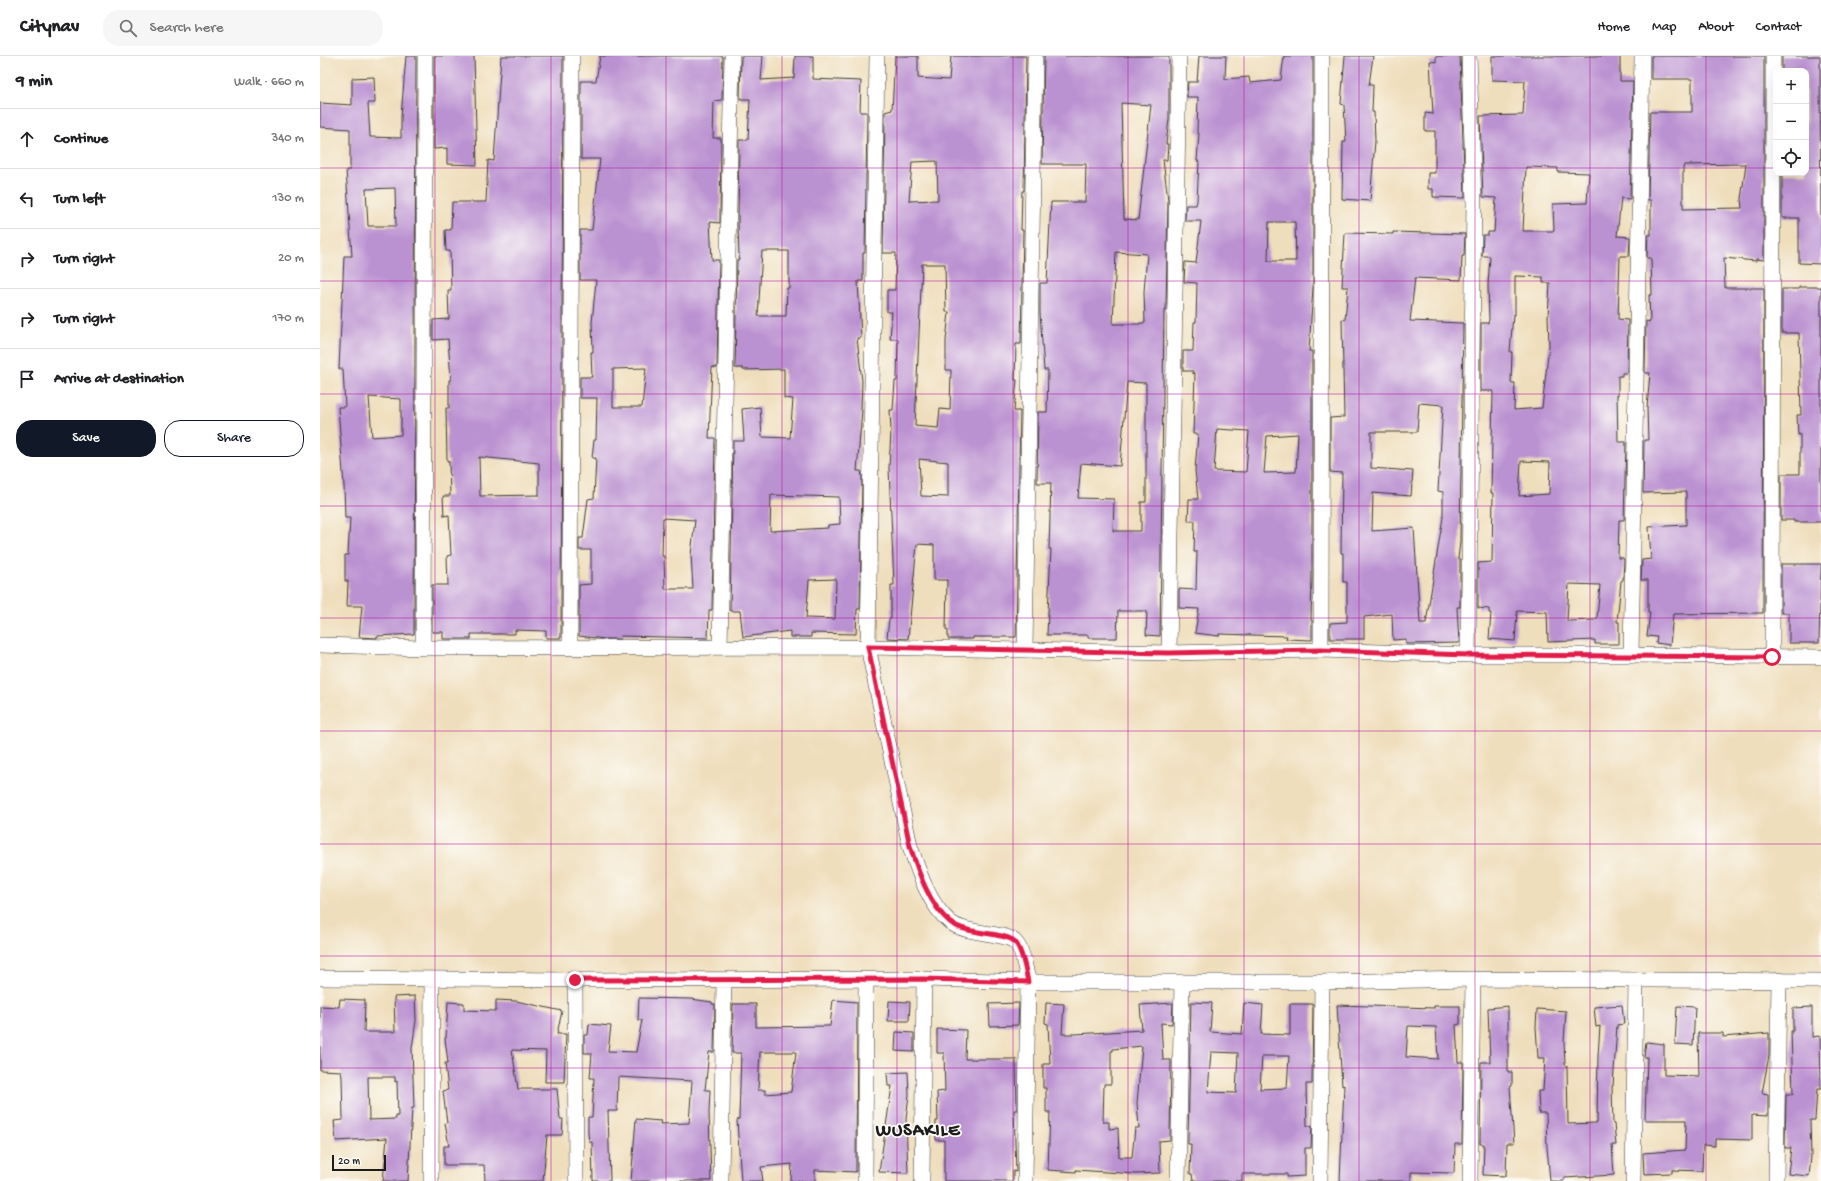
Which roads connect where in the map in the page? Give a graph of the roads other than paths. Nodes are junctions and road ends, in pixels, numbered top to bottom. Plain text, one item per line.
1 (425, 56) edge
2 (572, 56) edge
3 (732, 56) edge
4 (877, 56) edge
5 (1035, 56) edge
6 (1179, 56) edge
7 (1322, 56) edge
8 (1469, 56) edge
9 (1642, 56) edge
10 (1773, 56) edge
11 (320, 645) edge
12 (570, 646) junction
13 (720, 647) junction
14 (868, 647) junction
15 (423, 648) junction
16 (1025, 649) junction
17 (1321, 650) junction
18 (1168, 653) junction
19 (1468, 655) junction
20 (1631, 655) junction
21 (1821, 656) edge
22 (1772, 657) junction
23 (320, 978) edge
24 (432, 978) junction
25 (924, 979) junction
26 (1473, 979) junction
27 (575, 980) junction
28 (724, 980) junction
29 (866, 980) junction
30 (1779, 980) junction
31 (1636, 981) junction
32 (1821, 981) edge
33 (1028, 982) junction
34 (1182, 982) junction
35 (1322, 982) junction
36 (431, 1181) edge
37 (576, 1181) edge
38 (721, 1181) edge
39 (865, 1181) edge
40 (922, 1181) edge
41 (1025, 1181) edge
42 (1178, 1181) edge
43 (1320, 1181) edge
44 (1470, 1181) edge
45 (1633, 1181) edge
46 (1776, 1181) edge

1 - 15 street
2 - 12 street
3 - 13 street
4 - 14 street
5 - 16 street
6 - 18 street
7 - 17 street
8 - 19 street
9 - 20 street
10 - 22 street
11 - 15 street
12 - 13 street
12 - 15 street
13 - 14 street
14 - 16 street
14 - 33 street
16 - 18 street
17 - 18 street
17 - 19 street
19 - 20 street
20 - 22 street
21 - 22 street
23 - 24 street
24 - 27 street
24 - 36 street
25 - 29 street
25 - 33 street
25 - 40 street
26 - 31 street
26 - 35 street
26 - 44 street
27 - 28 street
27 - 37 street
28 - 29 street
28 - 38 street
29 - 39 street
30 - 31 street
30 - 32 street
30 - 46 street
31 - 45 street
33 - 34 street
33 - 41 street
34 - 35 street
34 - 42 street
35 - 43 street

